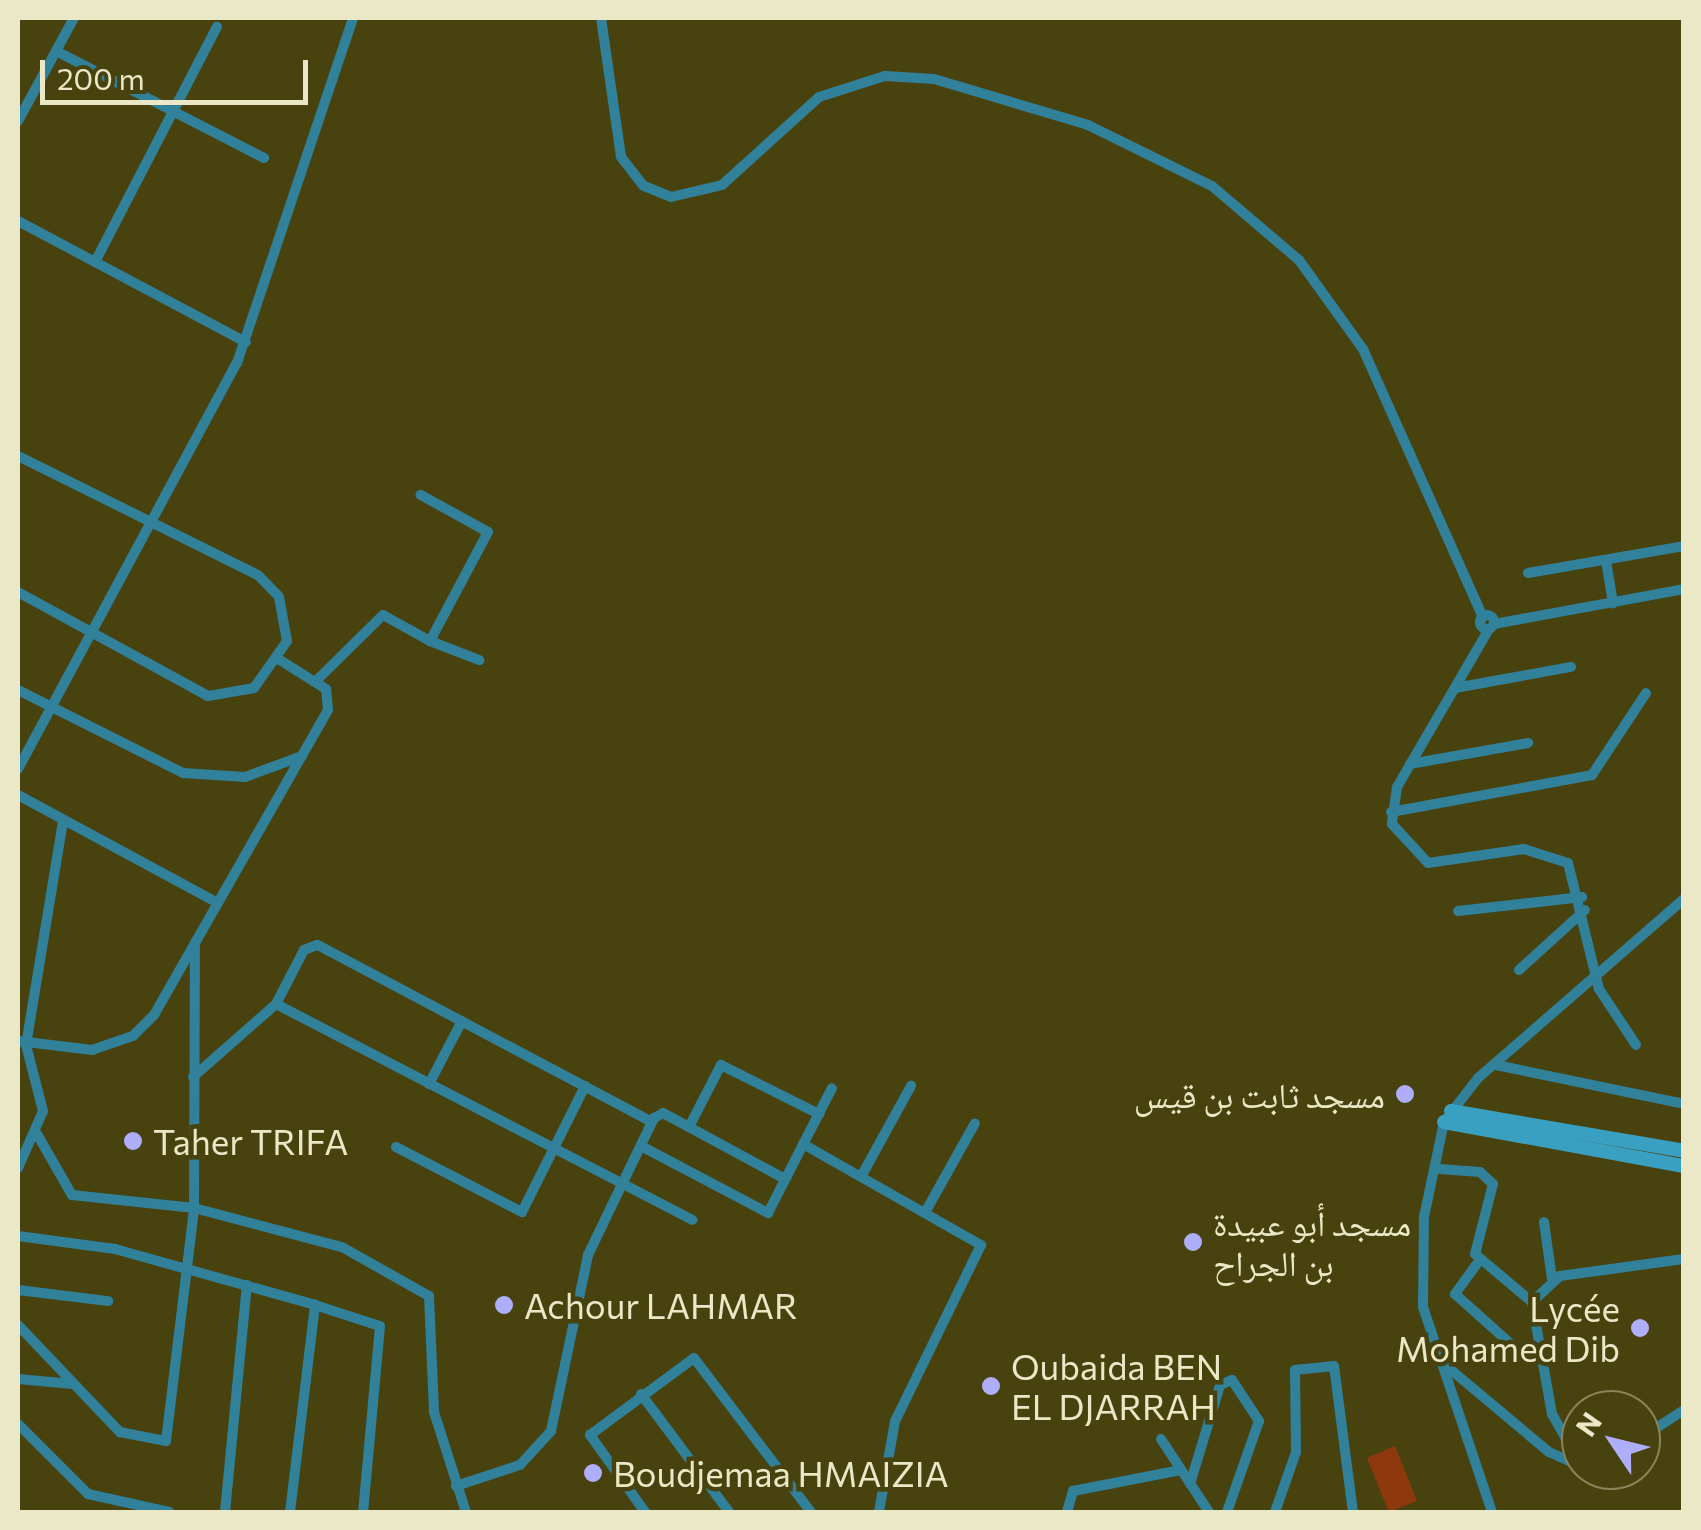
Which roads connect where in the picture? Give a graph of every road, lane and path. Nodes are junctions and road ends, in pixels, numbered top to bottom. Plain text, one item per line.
1 (74, 18) edge
2 (352, 18) edge
3 (601, 18) edge
4 (217, 27) dead end
5 (56, 51) junction
6 (173, 112) junction
7 (18, 121) edge
8 (264, 158) dead end
9 (18, 222) edge
10 (95, 262) junction
11 (246, 342) junction
12 (18, 456) edge
13 (421, 495) dead end
14 (154, 518) junction
15 (1684, 546) edge
16 (1606, 561) junction
17 (1528, 573) dead end
18 (1684, 590) edge
19 (18, 592) edge
20 (1613, 603) junction
21 (369, 608) dead end
22 (383, 616) junction
23 (1491, 626) junction
24 (93, 632) junction
25 (430, 641) junction
26 (280, 660) junction
27 (480, 660) dead end
28 (1571, 668) dead end
29 (316, 681) junction
30 (1456, 688) junction
31 (18, 690) edge
32 (1646, 693) dead end
33 (52, 709) junction
34 (1528, 743) dead end
35 (302, 756) junction
36 (1410, 764) junction
37 (18, 770) edge
38 (18, 796) edge
39 (1391, 812) junction
40 (62, 821) junction
41 (1582, 896) junction
42 (1684, 899) edge
43 (218, 903) junction
44 (1584, 910) junction
45 (1458, 911) dead end
46 (195, 943) junction
47 (1518, 970) dead end
48 (1595, 976) junction
49 (276, 1004) junction
50 (462, 1021) junction
51 (22, 1043) edge
52 (1636, 1044) dead end
53 (1496, 1064) junction
54 (192, 1078) junction
55 (429, 1084) junction
56 (585, 1086) junction
57 (911, 1086) dead end
58 (832, 1088) dead end
59 (1684, 1104) edge
60 (819, 1114) junction
61 (1447, 1117) junction
62 (652, 1122) junction
63 (975, 1122) dead end
64 (689, 1126) junction
65 (38, 1134) junction
66 (803, 1144) junction
67 (641, 1146) junction
68 (396, 1147) dead end
69 (554, 1149) junction
70 (1684, 1151) edge
71 (1684, 1166) edge
72 (18, 1168) edge
73 (1440, 1169) junction
74 (862, 1175) junction
75 (785, 1179) junction
76 (621, 1184) junction
77 (194, 1208) junction
78 (927, 1209) junction
79 (692, 1220) dead end
80 (1544, 1222) dead end
81 (18, 1236) edge
82 (1684, 1259) edge
83 (1478, 1261) junction
84 (188, 1267) junction
85 (1552, 1279) junction
86 (247, 1286) junction
87 (18, 1290) edge
88 (108, 1302) dead end
89 (1532, 1302) junction
90 (314, 1305) junction
91 (18, 1325) edge
92 (1513, 1346) dead end
93 (1437, 1358) junction
94 (1458, 1372) junction
95 (18, 1378) edge
96 (74, 1384) junction
97 (1445, 1386) junction
98 (641, 1394) junction
99 (1684, 1410) edge
100 (18, 1424) edge
101 (1661, 1425) edge
102 (1561, 1430) edge
103 (1161, 1439) dead end
104 (1561, 1457) edge
105 (1181, 1470) junction
106 (1190, 1484) junction
107 (456, 1486) junction
108 (1208, 1511) edge
109 (169, 1512) edge
110 (225, 1512) edge
111 (290, 1512) edge
112 (363, 1512) edge
113 (466, 1512) edge
114 (645, 1512) edge
115 (729, 1512) edge
116 (811, 1512) edge
117 (879, 1512) edge
118 (1067, 1512) edge
119 (1193, 1512) edge
120 (1226, 1512) edge
121 (1275, 1512) edge
122 (1353, 1512) edge
123 (1492, 1512) edge

1 - 5 street
2 - 11 street
3 - 23 street
4 - 6 street
5 - 6 street
5 - 7 street
6 - 8 street
6 - 10 street
9 - 10 street
10 - 11 street
11 - 14 street
12 - 14 street
13 - 25 street
14 - 24 street
14 - 26 street
15 - 16 street
16 - 17 street
16 - 20 street
18 - 20 street
19 - 24 street
20 - 23 street
21 - 22 street
22 - 25 street
22 - 29 street
23 - 30 street
24 - 26 street
24 - 33 street
25 - 27 street
26 - 29 street
28 - 30 street
29 - 35 street
30 - 36 street
31 - 33 street
32 - 39 street
33 - 35 street
33 - 37 street
34 - 36 street
35 - 43 street
36 - 39 street
38 - 40 street
39 - 41 street
40 - 43 street
40 - 51 street
41 - 44 street
41 - 45 street
42 - 48 street
43 - 46 street
44 - 47 street
44 - 48 street
46 - 51 street
46 - 54 street
48 - 52 street
48 - 53 street
49 - 50 street
49 - 54 street
49 - 55 street
50 - 55 street
50 - 56 street
51 - 65 street
53 - 59 street
53 - 61 street
54 - 77 street
55 - 69 street
56 - 62 street
56 - 69 street
57 - 74 street
58 - 60 street
60 - 64 street
60 - 66 street
61 - 70 main road
61 - 71 main road
61 - 73 street
62 - 64 street
62 - 67 street
63 - 78 street
64 - 75 street
65 - 72 street
65 - 77 street
66 - 74 street
66 - 75 street
67 - 75 street
67 - 76 street
68 - 69 street
69 - 76 street
73 - 83 street
73 - 93 street
74 - 78 street
76 - 79 street
76 - 107 street
77 - 84 street
77 - 107 street
78 - 117 street
80 - 85 street
81 - 84 street
82 - 85 street
83 - 89 street
83 - 92 street
84 - 86 street
84 - 96 street
85 - 89 street
86 - 90 street
86 - 110 street
87 - 88 street
89 - 102 street
90 - 111 street
90 - 112 street
91 - 96 street
93 - 94 street
93 - 97 street
94 - 97 street
94 - 104 street
95 - 96 street
97 - 123 street
98 - 114 street
98 - 115 street
98 - 116 street
99 - 101 street
100 - 109 street
103 - 105 street
105 - 106 street
105 - 118 street
106 - 108 street
106 - 120 street
107 - 113 street
108 - 119 street
121 - 122 street

